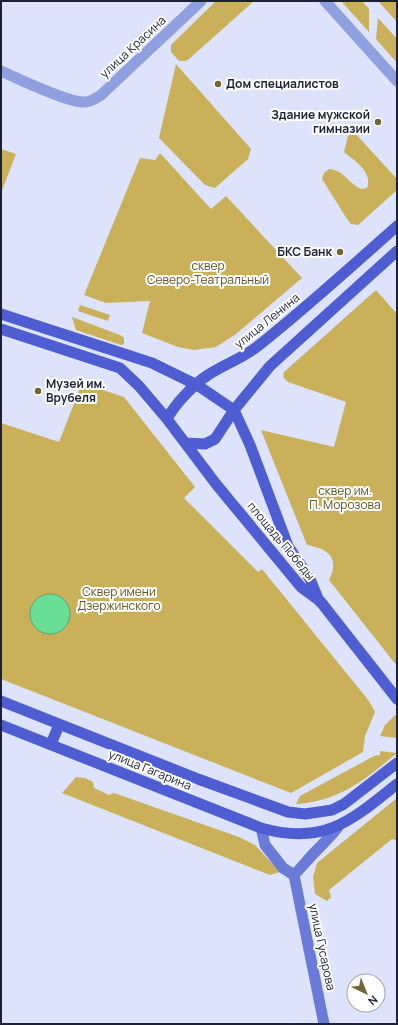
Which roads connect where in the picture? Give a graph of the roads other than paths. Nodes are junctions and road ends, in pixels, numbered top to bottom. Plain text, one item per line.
1 (201, 1) edge
2 (325, 1) edge
3 (1, 72) edge
4 (397, 81) edge
5 (397, 226) edge
6 (397, 251) edge
7 (357, 262) junction
8 (369, 276) junction
9 (1, 314) edge
10 (1, 329) edge
11 (197, 385) junction
12 (234, 410) junction
13 (167, 419) junction
14 (190, 443) junction
15 (320, 601) junction
16 (397, 699) edge
17 (1, 701) edge
18 (1, 725) edge
19 (59, 725) junction
20 (51, 744) junction
21 (397, 763) edge
22 (397, 784) edge
23 (338, 827) junction
24 (261, 828) junction
25 (294, 875) junction
26 (324, 1024) edge

1 - 3 street, улица Красина
2 - 4 street
5 - 7 main road, улица Ленина
6 - 8 main road
7 - 8 main road
7 - 11 main road, улица Ленина
8 - 12 main road
9 - 11 main road
10 - 13 main road, площадь Победы
11 - 12 main road
11 - 13 main road
12 - 14 main road
12 - 15 main road, площадь Победы
13 - 14 main road, площадь Победы
14 - 15 main road, площадь Победы
15 - 16 main road
17 - 19 main road, улица Гагарина
18 - 20 main road, улица Гагарина
19 - 20 main road
19 - 21 main road, улица Гагарина
20 - 24 main road, улица Гагарина
22 - 23 main road, улица Гагарина
23 - 24 main road, улица Гагарина
23 - 25 main road
24 - 25 main road
25 - 26 main road, улица Гусарова

